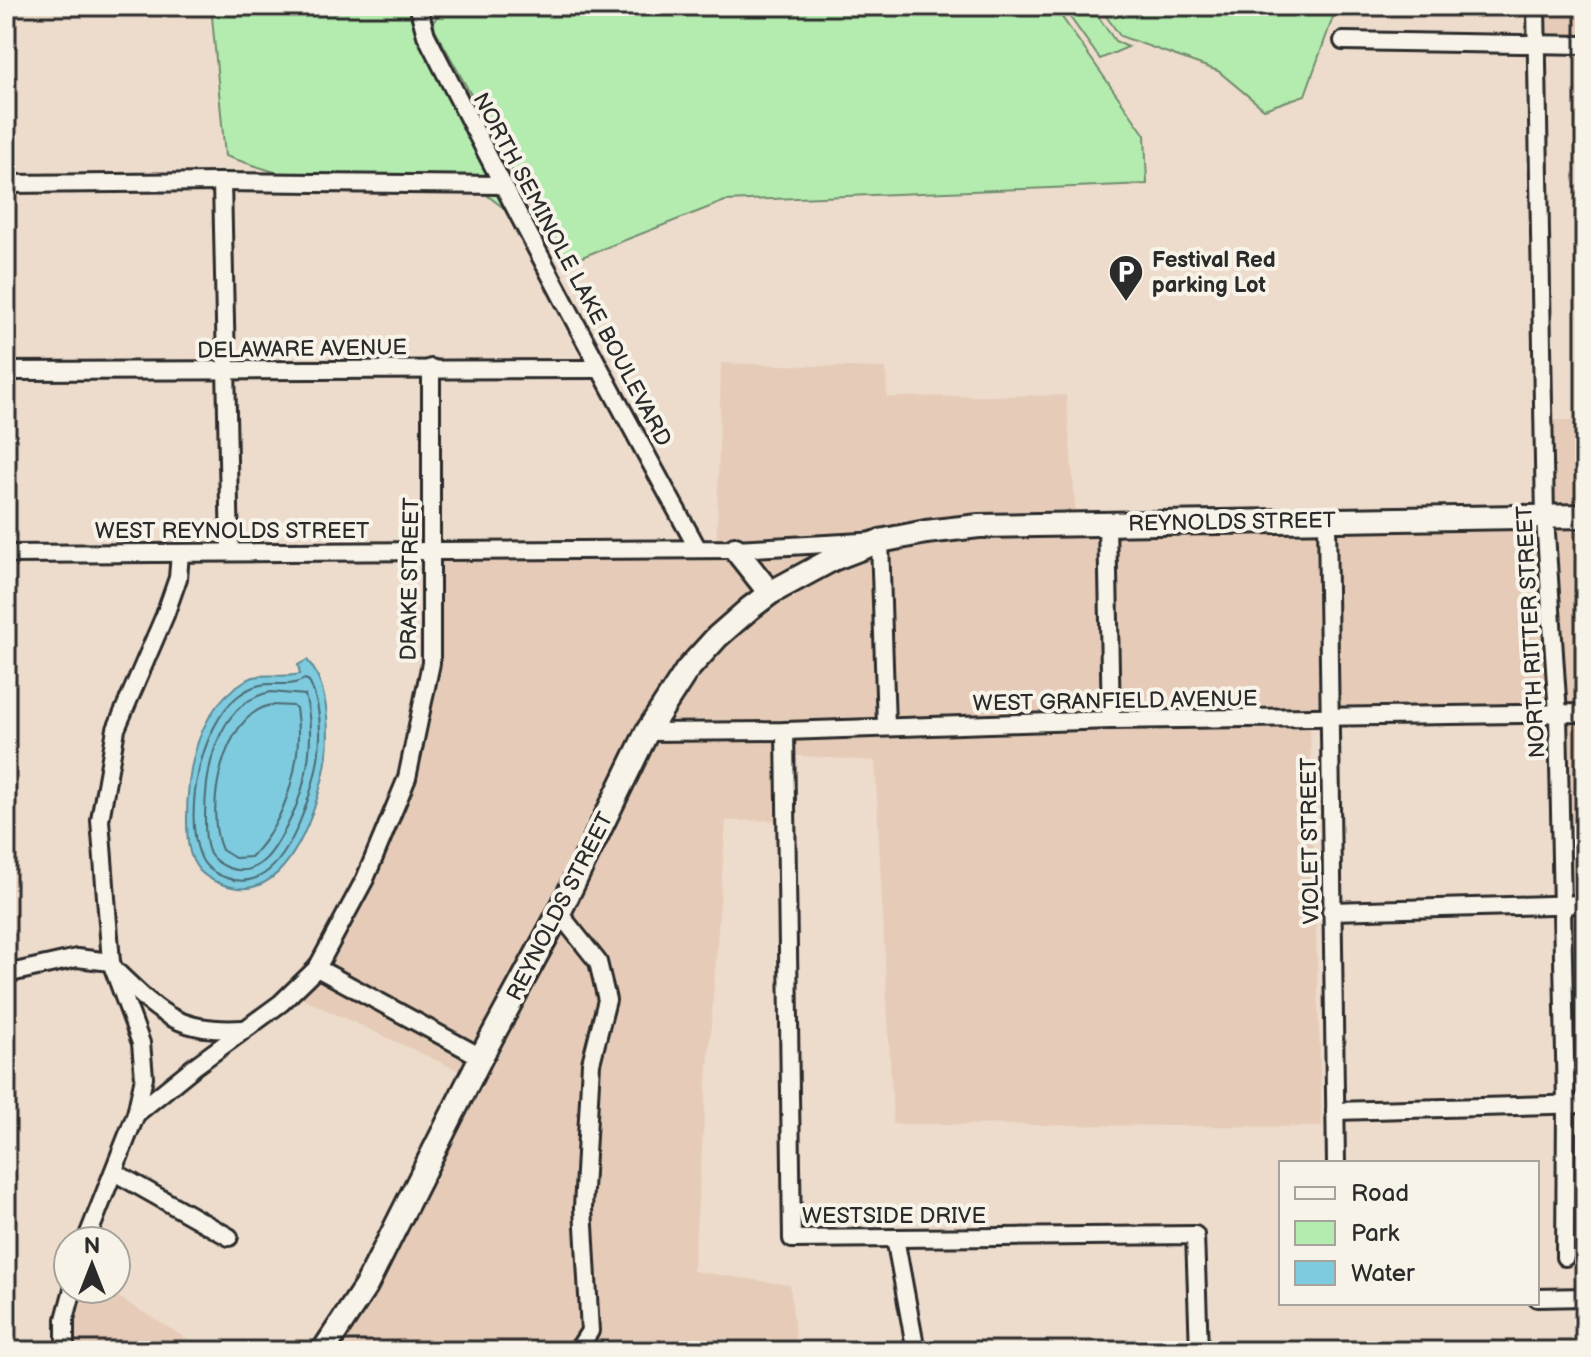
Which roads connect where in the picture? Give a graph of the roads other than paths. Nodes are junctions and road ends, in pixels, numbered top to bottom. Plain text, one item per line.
1 (421, 6) edge
2 (1536, 6) edge
3 (1343, 41) dead end
4 (1585, 45) edge
5 (1536, 46) junction
6 (222, 182) junction
7 (6, 184) edge
8 (503, 185) junction
9 (431, 368) junction
10 (598, 369) junction
11 (6, 371) edge
12 (227, 372) junction
13 (1585, 516) edge
14 (1545, 518) junction
15 (1327, 519) junction
16 (1107, 523) junction
17 (880, 541) junction
18 (698, 549) junction
19 (735, 549) junction
20 (433, 551) junction
21 (230, 552) junction
22 (180, 553) junction
23 (6, 554) edge
24 (770, 593) junction
25 (1585, 713) edge
26 (1558, 714) junction
27 (1329, 719) junction
28 (1111, 720) junction
29 (886, 726) junction
30 (785, 731) junction
31 (647, 732) junction
32 (1562, 904) junction
33 (1585, 904) edge
34 (1331, 911) junction
35 (559, 913) junction
36 (112, 966) junction
37 (317, 968) junction
38 (6, 974) edge
39 (245, 1029) junction
40 (481, 1057) junction
41 (1566, 1104) junction
42 (1585, 1104) edge
43 (1335, 1111) junction
44 (136, 1114) junction
45 (1336, 1161) edge
46 (114, 1172) junction
47 (92, 1225) edge
48 (229, 1237) dead end
49 (895, 1238) junction
50 (1565, 1257) dead end
51 (1585, 1297) edge
52 (1539, 1298) edge
53 (69, 1305) edge
54 (65, 1351) edge
55 (323, 1351) edge
56 (577, 1351) edge
57 (916, 1351) edge
58 (1199, 1351) edge

1 - 8 street, NORTH SEMINOLE LAKE BOULEVARD
2 - 5 street, NORTH RITTER STREET
3 - 5 street
4 - 5 street
5 - 14 street, NORTH RITTER STREET
6 - 7 street
6 - 8 street
6 - 12 street
8 - 10 street, NORTH SEMINOLE LAKE BOULEVARD
9 - 10 street, DELAWARE AVENUE
9 - 12 street, DELAWARE AVENUE
9 - 20 street, DRAKE STREET
10 - 18 street, NORTH SEMINOLE LAKE BOULEVARD
11 - 12 street, DELAWARE AVENUE
12 - 21 street
13 - 14 main road, REYNOLDS STREET
14 - 15 main road, REYNOLDS STREET
14 - 26 street, NORTH RITTER STREET
15 - 16 main road, REYNOLDS STREET
15 - 27 street, VIOLET STREET
16 - 17 main road, REYNOLDS STREET
16 - 28 street
17 - 19 street, REYNOLDS STREET
17 - 24 main road, REYNOLDS STREET
17 - 29 street
18 - 19 street, REYNOLDS STREET
18 - 20 street, WEST REYNOLDS STREET
19 - 24 main road
20 - 21 street, WEST REYNOLDS STREET
20 - 37 street, DRAKE STREET
21 - 22 street, WEST REYNOLDS STREET
22 - 23 street, WEST REYNOLDS STREET
22 - 36 street
24 - 31 main road, REYNOLDS STREET
25 - 26 street, WEST GRANFIELD AVENUE
26 - 27 street, WEST GRANFIELD AVENUE
26 - 32 street, NORTH RITTER STREET
27 - 28 street, WEST GRANFIELD AVENUE
27 - 34 street, VIOLET STREET
28 - 29 street, WEST GRANFIELD AVENUE
29 - 30 street, WEST GRANFIELD AVENUE
30 - 31 street, WEST GRANFIELD AVENUE
30 - 49 street, WESTSIDE DRIVE
31 - 35 main road, REYNOLDS STREET
32 - 33 street
32 - 34 street
32 - 41 street, NORTH RITTER STREET
34 - 43 street, VIOLET STREET
35 - 40 main road, REYNOLDS STREET
35 - 56 street
36 - 38 street
36 - 39 street
36 - 44 street
37 - 39 street, DRAKE STREET
37 - 40 street
39 - 44 street, DRAKE STREET
40 - 55 main road, REYNOLDS STREET
41 - 42 street
41 - 43 street
41 - 50 street, NORTH RITTER STREET
43 - 45 street, VIOLET STREET
44 - 46 street
46 - 47 street
46 - 48 street
49 - 57 street
49 - 58 street, WESTSIDE DRIVE
51 - 52 street
53 - 54 street

